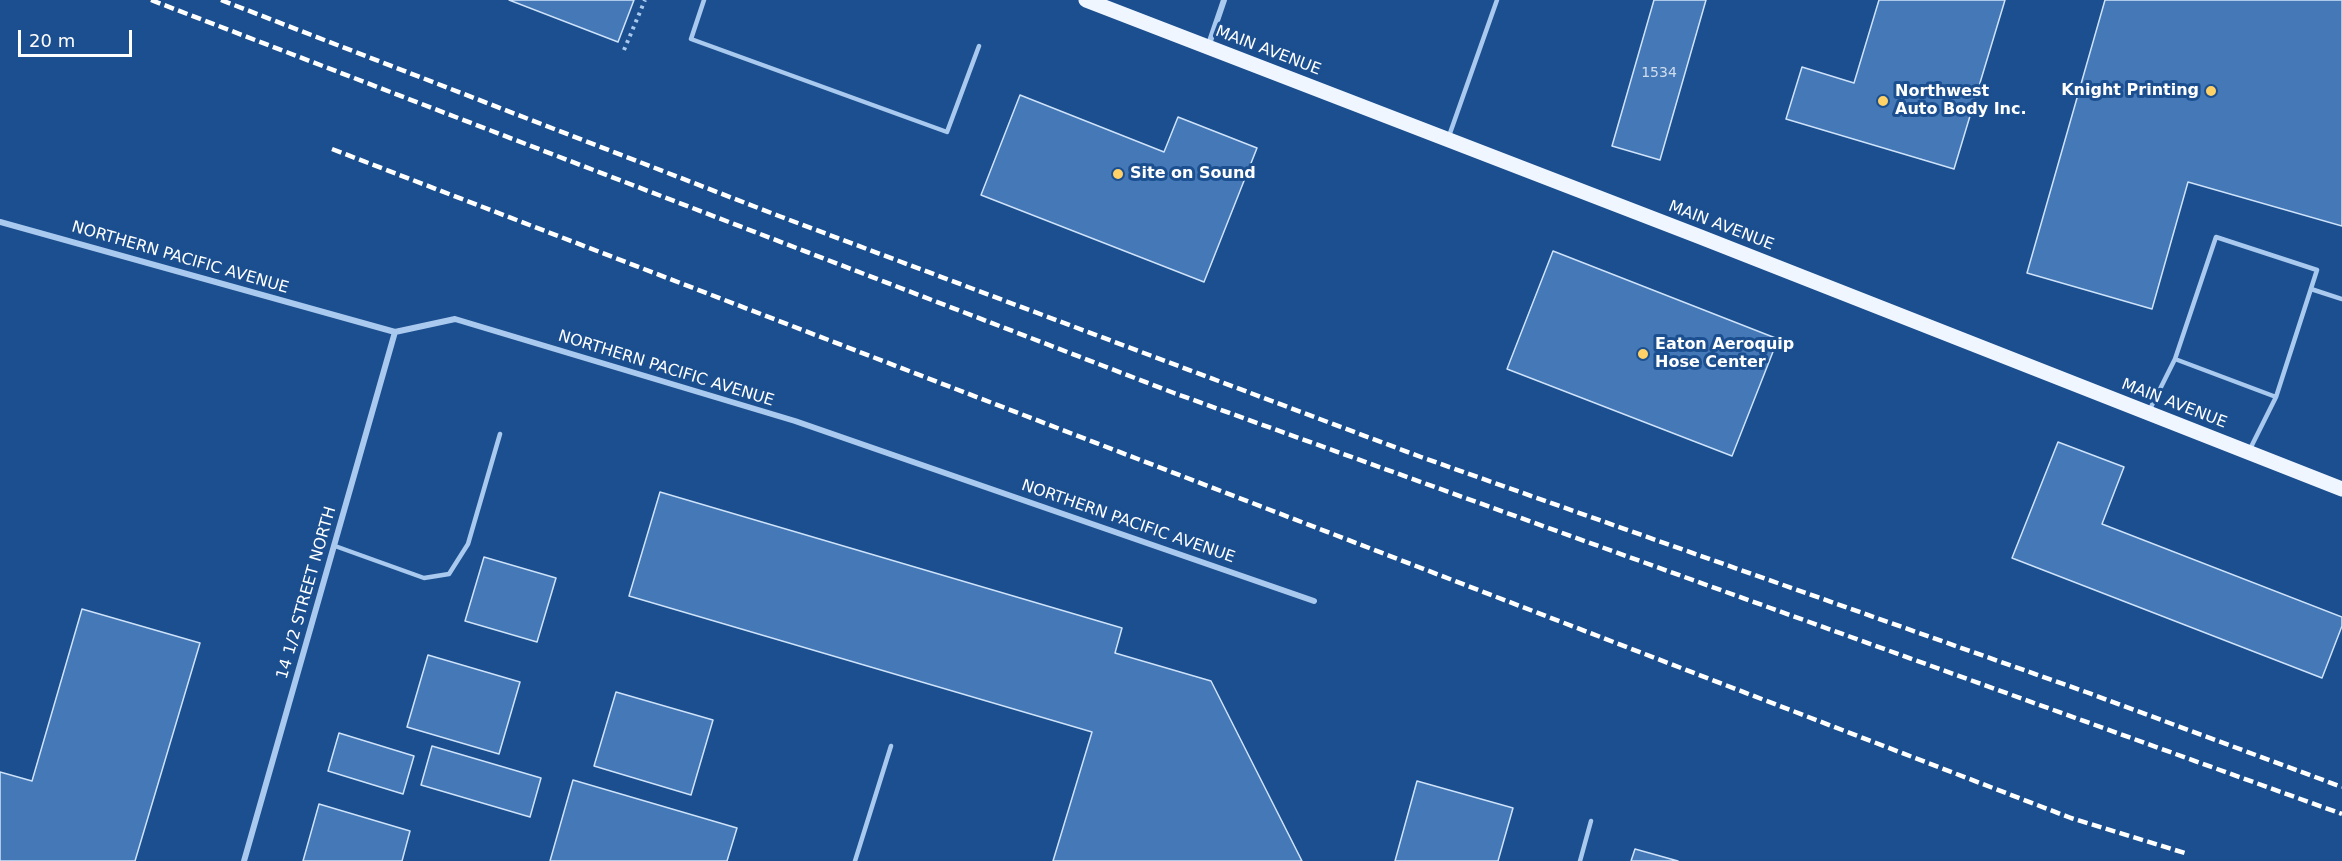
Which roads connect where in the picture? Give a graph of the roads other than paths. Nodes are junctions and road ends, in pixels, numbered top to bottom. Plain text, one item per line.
1 (704, 0) edge
2 (1086, 0) edge
3 (1224, 0) edge
4 (1497, 0) edge
5 (979, 46) dead end
6 (1208, 47) junction
7 (1448, 140) junction
8 (0, 222) edge
9 (2311, 290) junction
10 (2342, 300) edge
11 (395, 332) junction
12 (2175, 359) junction
13 (2276, 397) junction
14 (2148, 413) junction
15 (500, 434) dead end
16 (2248, 452) junction
17 (2342, 489) edge
18 (334, 546) junction
19 (1314, 601) dead end
20 (891, 746) dead end
21 (1592, 821) dead end
22 (244, 861) edge
23 (855, 861) edge
24 (1580, 861) edge

1 - 5 lane
2 - 6 main road, MAIN AVENUE
3 - 6 street
4 - 7 lane
6 - 7 main road, MAIN AVENUE
7 - 14 main road, MAIN AVENUE
8 - 11 street, NORTHERN PACIFIC AVENUE
9 - 10 lane
9 - 12 lane
9 - 13 lane
11 - 18 street, 14 1/2 STREET NORTH
11 - 19 street, NORTHERN PACIFIC AVENUE
12 - 13 lane
12 - 14 lane
13 - 16 lane
14 - 16 main road, MAIN AVENUE
15 - 18 lane
16 - 17 main road, MAIN AVENUE
18 - 22 street, 14 1/2 STREET NORTH
20 - 23 lane
21 - 24 lane

